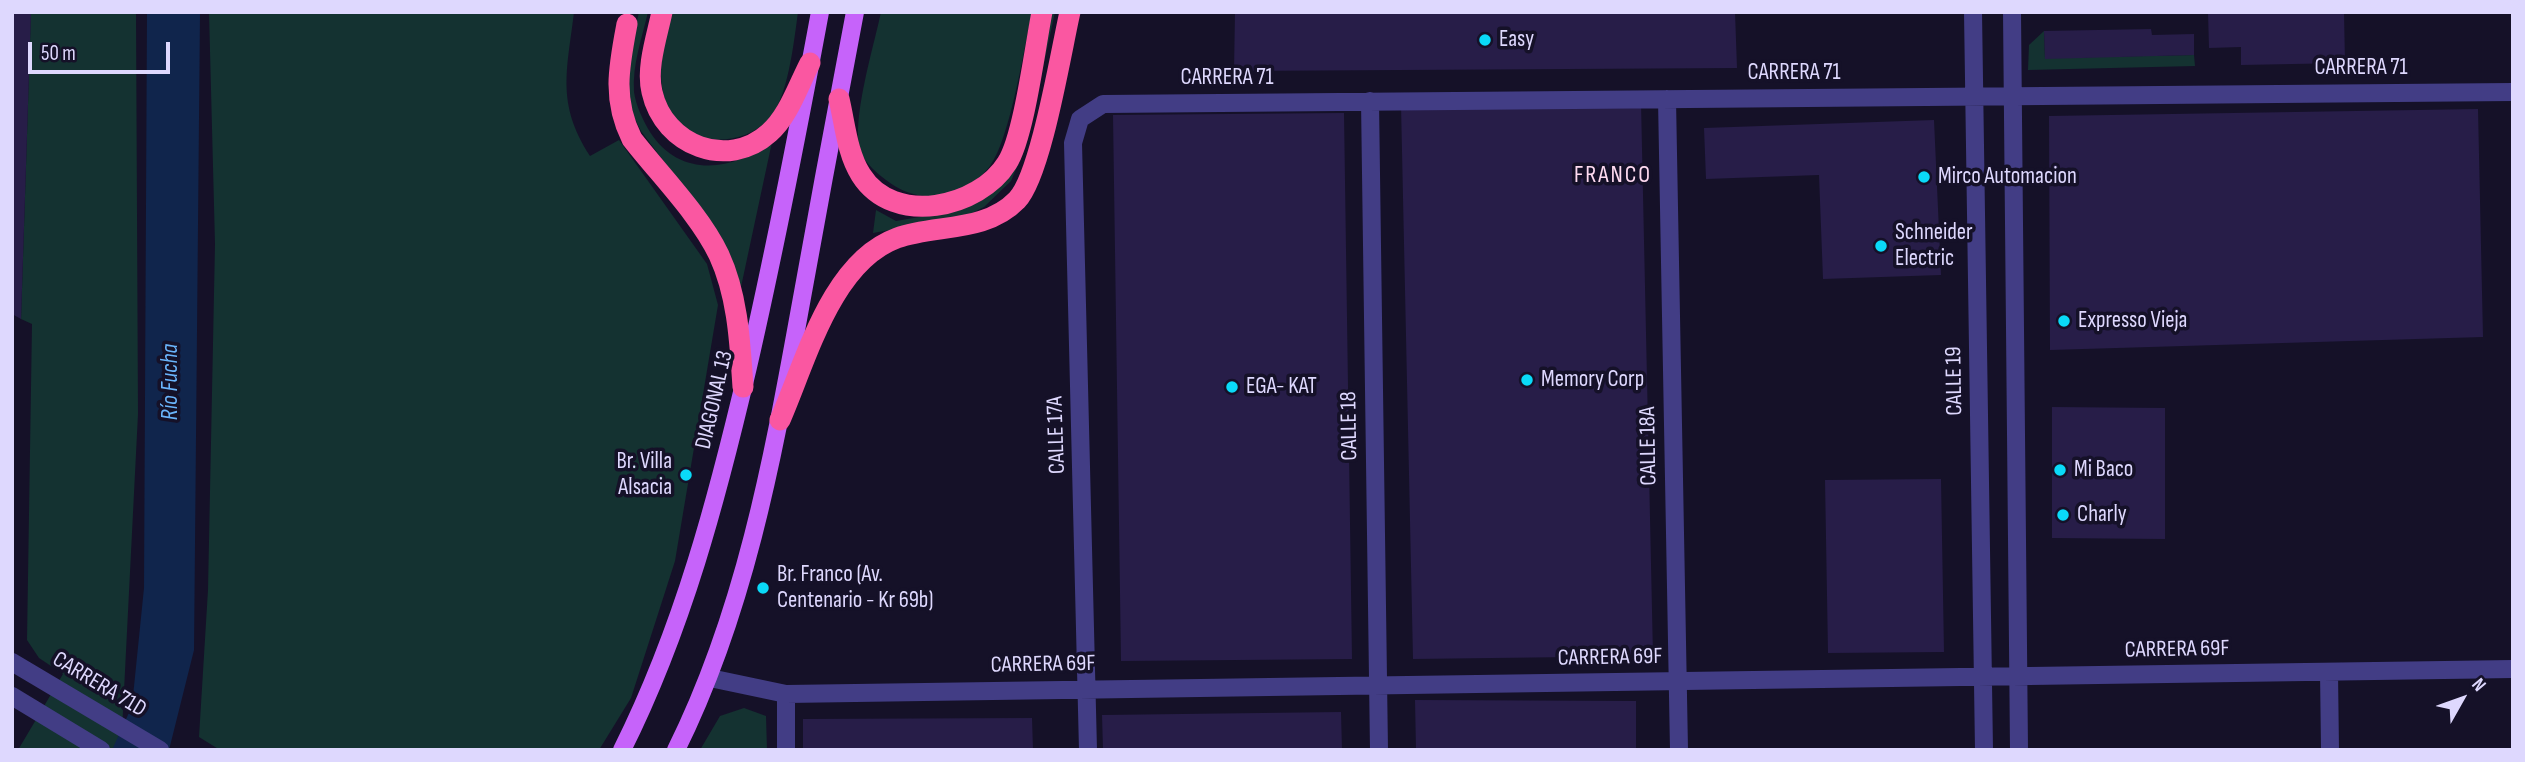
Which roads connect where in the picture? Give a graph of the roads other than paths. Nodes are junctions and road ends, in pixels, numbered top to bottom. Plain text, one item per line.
1 (662, 12) edge
2 (820, 12) edge
3 (855, 12) edge
4 (1042, 12) edge
5 (1070, 12) edge
6 (1973, 12) edge
7 (2012, 12) edge
8 (627, 23) dead end
9 (811, 56) junction
10 (2513, 92) edge
11 (1976, 96) junction
12 (2012, 96) junction
13 (839, 99) junction
14 (1667, 99) junction
15 (1370, 101) junction
16 (1080, 119) joint
17 (743, 387) junction
18 (780, 421) junction
19 (12, 662) edge
20 (2513, 669) edge
21 (2329, 672) junction
22 (2018, 677) junction
23 (710, 678) junction
24 (1983, 678) junction
25 (1678, 682) junction
26 (1378, 686) junction
27 (1088, 689) junction
28 (786, 694) junction
29 (12, 696) edge
30 (100, 750) edge
31 (160, 750) edge
32 (622, 750) edge
33 (676, 750) edge
34 (786, 750) edge
35 (1088, 750) edge
36 (1379, 750) edge
37 (1679, 750) edge
38 (1983, 750) edge
39 (2019, 750) edge
40 (2330, 750) edge

1 - 9 highway
2 - 9 main road, DIAGONAL 13
3 - 13 main road
4 - 13 highway
5 - 18 highway
6 - 11 street, CALLE 19
7 - 12 street
8 - 17 highway
9 - 17 main road, DIAGONAL 13
10 - 12 street, CARRERA 71
11 - 12 street, CARRERA 71
11 - 14 street, CARRERA 71
11 - 24 street, CALLE 19
12 - 22 street
13 - 18 main road
14 - 15 street, CARRERA 71
14 - 25 street, CALLE 18A
15 - 16 street, CARRERA 71
15 - 26 street, CALLE 18
16 - 27 street, CALLE 17A
17 - 32 main road, DIAGONAL 13
18 - 23 main road
19 - 31 street, CARRERA 71D
20 - 21 street, CARRERA 69F
21 - 22 street, CARRERA 69F
21 - 40 street
22 - 24 street, CARRERA 69F
22 - 39 street
23 - 28 street, CARRERA 69F
23 - 33 main road
24 - 25 street, CARRERA 69F
24 - 38 street, CALLE 19
25 - 26 street, CARRERA 69F
25 - 37 street, CALLE 18A
26 - 27 street, CARRERA 69F
26 - 36 street, CALLE 18
27 - 28 street, CARRERA 69F
27 - 35 street, CALLE 17A
28 - 34 street
29 - 30 street

